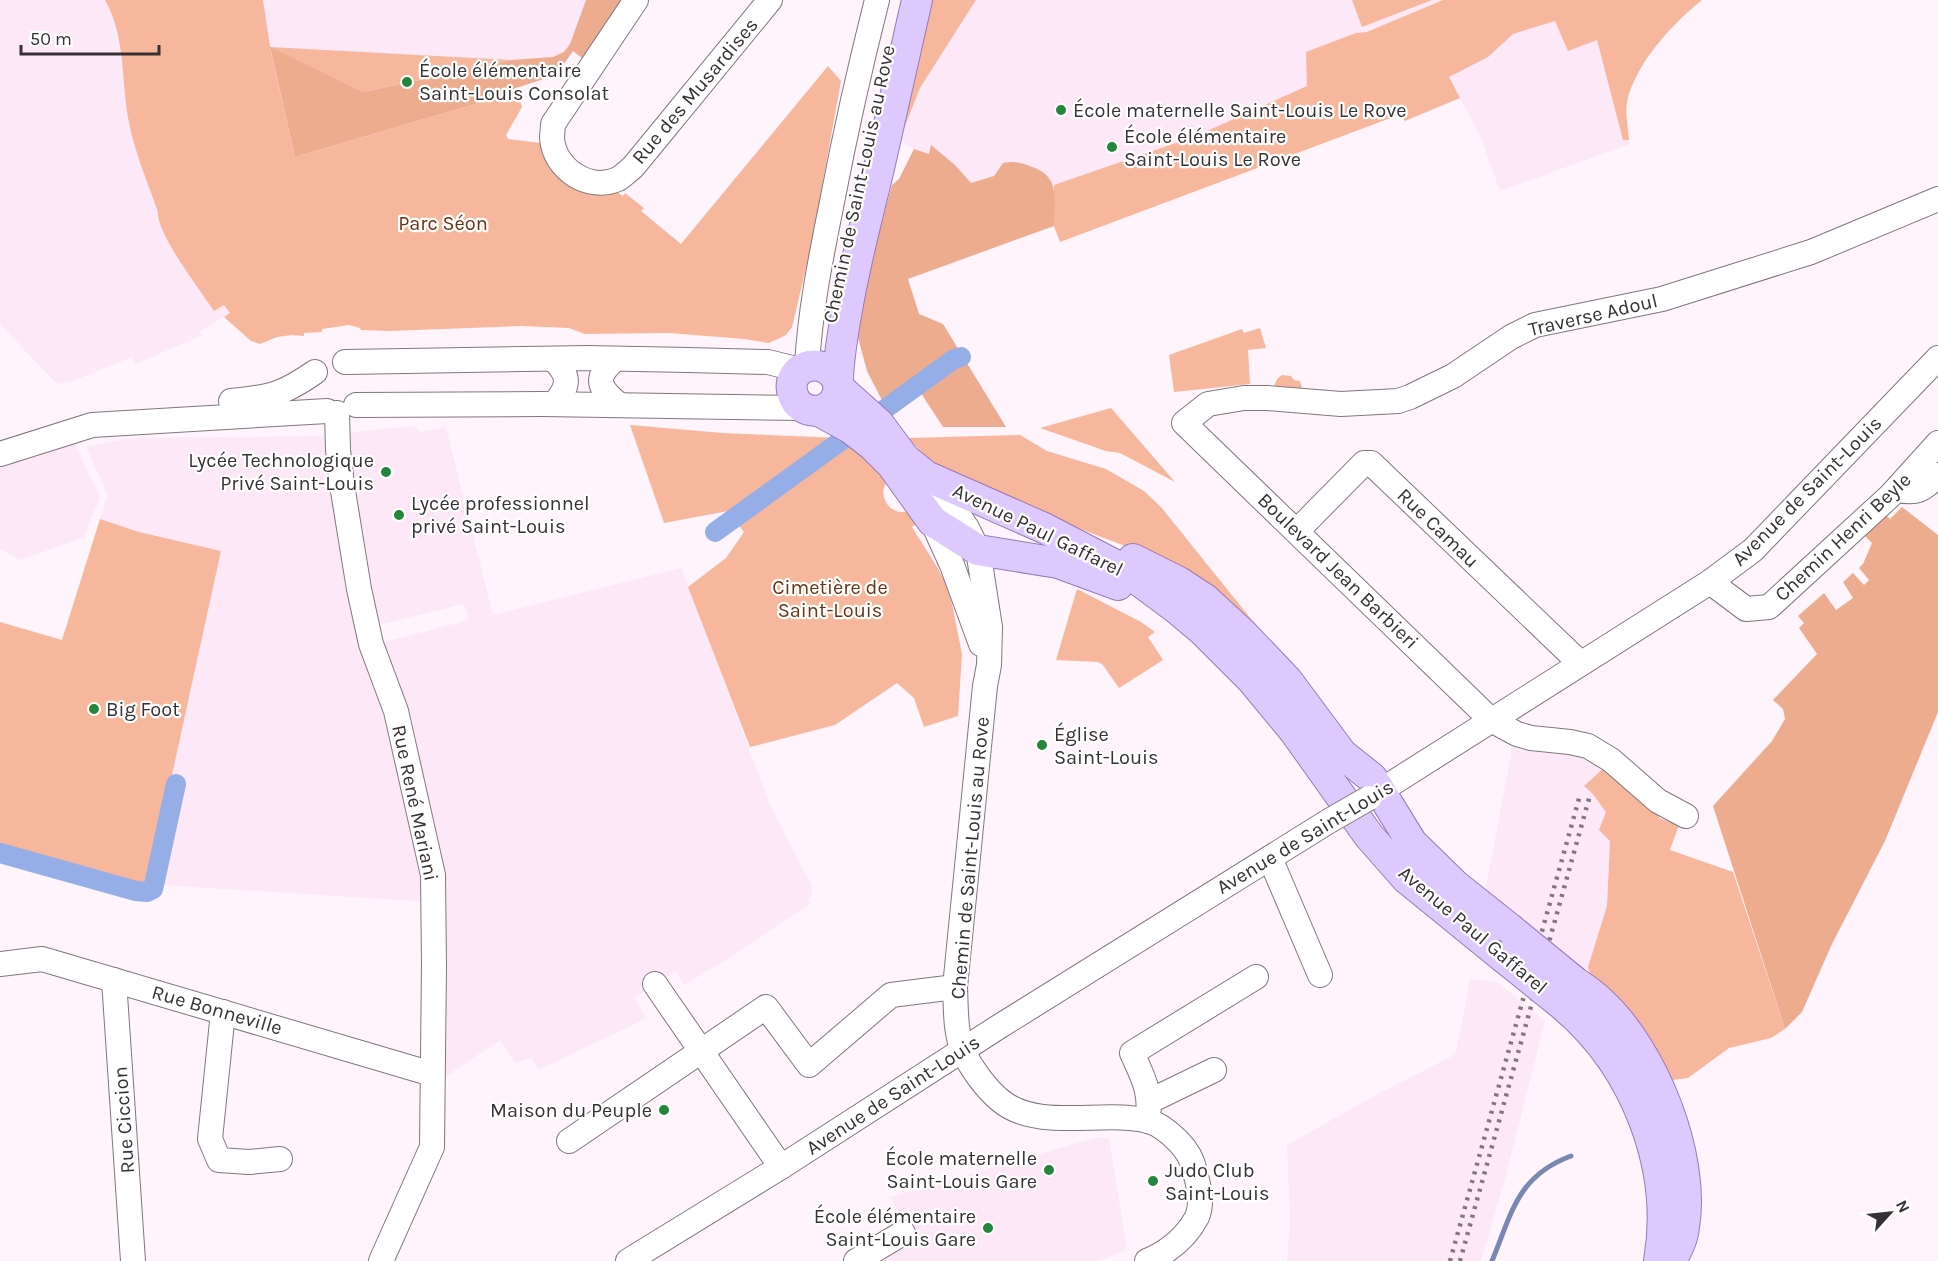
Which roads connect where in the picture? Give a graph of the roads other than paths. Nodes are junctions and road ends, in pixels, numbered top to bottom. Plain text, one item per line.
1 (636, 0) edge
2 (770, 0) edge
3 (877, 0) edge
4 (898, 0) edge
5 (917, 0) edge
6 (1938, 199) edge
7 (846, 311) junction
8 (1938, 357) edge
9 (553, 359) junction
10 (615, 359) junction
11 (345, 362) junction
12 (806, 367) junction
13 (315, 372) junction
14 (838, 384) junction
15 (554, 404) junction
16 (618, 404) junction
17 (340, 410) junction
18 (811, 410) junction
19 (1185, 423) joint
20 (879, 424) junction
21 (0, 437) edge
22 (1938, 443) edge
23 (0, 454) edge
24 (1938, 475) edge
25 (926, 477) junction
26 (1897, 490) junction
27 (932, 521) junction
28 (1044, 528) junction
29 (1297, 531) junction
30 (978, 550) junction
31 (1710, 582) junction
32 (1177, 609) junction
33 (1580, 663) junction
34 (989, 665) junction
35 (1491, 720) junction
36 (1374, 795) junction
37 (1686, 816) dead end
38 (1270, 858) junction
39 (0, 964) edge
40 (1320, 975) dead end
41 (1256, 977) dead end
42 (114, 980) junction
43 (655, 984) dead end
44 (955, 987) junction
45 (1570, 994) junction
46 (223, 1012) junction
47 (702, 1050) junction
48 (963, 1050) junction
49 (1214, 1070) dead end
50 (432, 1074) junction
51 (1149, 1111) junction
52 (569, 1141) dead end
53 (280, 1159) dead end
54 (781, 1167) junction
55 (903, 1233) dead end
56 (134, 1261) edge
57 (381, 1261) edge
58 (629, 1261) edge
59 (856, 1261) edge
60 (1147, 1261) edge
61 (1659, 1261) edge
62 (1671, 1261) edge

1 - 2 street, Rue des Musardises
3 - 12 street
4 - 12 main road, Chemin de Saint-Louis au Rove
5 - 7 main road, Chemin de Saint-Louis au Rove
6 - 19 street, Traverse Adoul
7 - 14 main road, Chemin de Saint-Louis au Rove
7 - 20 main road, Chemin de Saint-Louis au Rove
8 - 31 street, Avenue de Saint-Louis
9 - 10 street
9 - 11 street
9 - 15 street
10 - 12 street
10 - 16 street
11 - 13 street
11 - 17 street
12 - 14 main road, Chemin de Saint-Louis au Rove
12 - 18 main road, Chemin de Saint-Louis au Rove
13 - 17 street
13 - 21 street
14 - 18 main road
14 - 20 main road, Chemin de Saint-Louis au Rove
15 - 16 street
15 - 17 street
16 - 18 street
17 - 23 street
17 - 50 street, Rue René Mariani
18 - 27 main road, Chemin de Saint-Louis au Rove
19 - 29 street, Boulevard Jean Barbieri
20 - 25 main road, Chemin de Saint-Louis au Rove
22 - 26 street, Chemin Henri Beyle
24 - 26 street
25 - 28 main road, Avenue Paul Gaffarel
25 - 30 street, Chemin de Saint-Louis au Rove
26 - 31 street, Chemin Henri Beyle
27 - 30 main road, Avenue Paul Gaffarel
27 - 34 street, Chemin de Saint-Louis au Rove
28 - 32 main road, Avenue Paul Gaffarel
28 - 36 main road
29 - 33 street, Rue Camau
29 - 35 street, Boulevard Jean Barbieri
30 - 32 main road, Avenue Paul Gaffarel
30 - 34 street, Chemin de Saint-Louis au Rove
31 - 33 street, Avenue de Saint-Louis
32 - 45 main road, Avenue Paul Gaffarel, bridge
33 - 35 street, Avenue de Saint-Louis
34 - 44 street, Chemin de Saint-Louis au Rove
35 - 36 street, Avenue de Saint-Louis
35 - 37 street, Boulevard Jean Barbieri
36 - 38 street, Avenue de Saint-Louis, bridge
36 - 45 main road, bridge
38 - 40 street
38 - 48 street, Avenue de Saint-Louis
39 - 42 street, Rue Bonneville
41 - 51 street
42 - 46 street, Rue Bonneville
42 - 56 street, Rue Ciccion
43 - 47 street
44 - 47 street
44 - 48 street, Chemin de Saint-Louis au Rove
45 - 61 main road, Avenue Paul Gaffarel
45 - 62 main road
46 - 50 street, Rue Bonneville
46 - 53 street
47 - 52 street
47 - 54 street
48 - 51 street
48 - 54 street, Avenue de Saint-Louis
49 - 51 street
50 - 57 street, Rue René Mariani
51 - 60 street
54 - 58 street, Avenue de Saint-Louis
55 - 59 street

